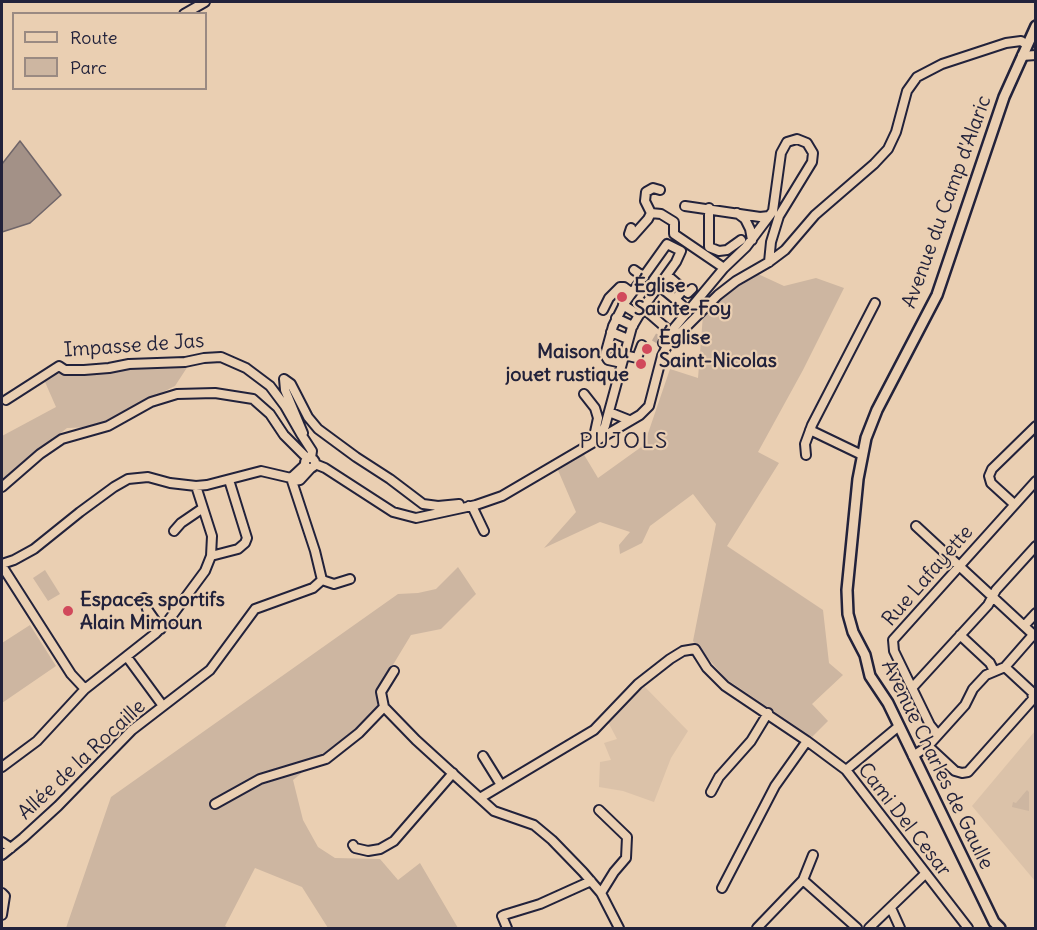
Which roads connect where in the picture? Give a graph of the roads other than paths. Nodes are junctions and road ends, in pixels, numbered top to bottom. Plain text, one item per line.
1 (190, 2) edge
2 (202, 3) edge
3 (187, 12) edge
4 (1035, 26) edge
5 (1031, 37) edge
6 (1035, 55) edge
7 (1022, 56) junction
8 (660, 190) dead end
9 (685, 206) dead end
10 (709, 208) junction
11 (651, 213) junction
12 (737, 213) junction
13 (769, 216) junction
14 (631, 228) dead end
15 (741, 240) dead end
16 (752, 240) junction
17 (769, 262) junction
18 (724, 268) junction
19 (634, 270) dead end
20 (667, 275) junction
21 (644, 277) junction
22 (659, 286) junction
23 (692, 289) dead end
24 (682, 291) dead end
25 (632, 294) junction
26 (675, 299) junction
27 (875, 303) dead end
28 (643, 308) junction
29 (679, 308) dead end
30 (619, 312) junction
31 (633, 326) junction
32 (611, 332) junction
33 (628, 339) junction
34 (662, 342) junction
35 (641, 347) dead end
36 (623, 359) junction
37 (584, 394) dead end
38 (6, 400) dead end
39 (609, 412) junction
40 (629, 420) junction
41 (1035, 426) edge
42 (810, 430) junction
43 (301, 434) junction
44 (598, 438) junction
45 (588, 444) junction
46 (806, 455) dead end
47 (862, 455) junction
48 (310, 463) junction
49 (229, 480) junction
50 (292, 480) junction
51 (1035, 481) edge
52 (207, 485) junction
53 (196, 486) junction
54 (2, 487) edge
55 (202, 504) junction
56 (1014, 504) junction
57 (469, 506) junction
58 (915, 526) dead end
59 (174, 531) dead end
60 (484, 531) dead end
61 (1035, 546) edge
62 (211, 556) junction
63 (2, 565) edge
64 (958, 566) junction
65 (350, 579) dead end
66 (322, 580) junction
67 (992, 596) junction
68 (144, 598) dead end
69 (1035, 613) edge
70 (848, 614) joint
71 (1024, 626) junction
72 (160, 629) junction
73 (960, 635) junction
74 (1034, 636) edge
75 (127, 657) junction
76 (1005, 667) junction
77 (994, 670) junction
78 (394, 671) dead end
79 (912, 688) junction
80 (85, 689) junction
81 (163, 706) junction
82 (384, 707) junction
83 (768, 713) junction
84 (899, 726) junction
85 (938, 735) junction
86 (807, 741) junction
87 (928, 746) junction
88 (483, 756) dead end
89 (913, 756) junction
90 (2, 767) edge
91 (846, 770) junction
92 (453, 773) junction
93 (501, 785) junction
94 (711, 792) dead end
95 (480, 798) junction
96 (215, 804) dead end
97 (599, 810) dead end
98 (2, 842) edge
99 (353, 845) dead end
100 (11, 848) junction
101 (2, 854) edge
102 (813, 855) dead end
103 (925, 874) junction
104 (803, 880) junction
105 (591, 881) junction
106 (722, 888) dead end
107 (2, 892) edge
108 (600, 893) junction
109 (891, 908) junction
110 (2, 915) edge
111 (507, 928) edge
112 (619, 928) edge
113 (757, 928) edge
114 (856, 928) edge
115 (869, 928) edge
116 (900, 928) edge
117 (968, 928) edge
118 (1000, 928) edge

1 - 2 street
2 - 3 street
4 - 5 main road, Avenue du Camp d'Alaric
5 - 7 main road, Avenue du Camp d'Alaric
5 - 17 street
6 - 7 street
7 - 47 main road, Avenue du Camp d'Alaric
8 - 11 street
9 - 10 street
10 - 12 street
10 - 15 street
11 - 14 street
11 - 18 street
12 - 13 street
12 - 16 street
13 - 16 street
13 - 17 street
16 - 18 street
17 - 34 street
18 - 34 street
19 - 21 street
20 - 21 street
20 - 22 street
20 - 23 street
21 - 25 street
22 - 26 street
22 - 28 street
24 - 26 street
25 - 30 street
25 - 30 street
26 - 29 street
27 - 42 street
28 - 30 street
28 - 31 street
28 - 34 street
30 - 31 street
30 - 32 street
31 - 33 street
32 - 33 street
32 - 36 street
33 - 36 street
34 - 40 street
35 - 36 street
36 - 39 street
37 - 45 street
38 - 43 street, Impasse de Jas
39 - 40 street
39 - 44 street
40 - 44 street
41 - 56 street
42 - 46 street
42 - 47 street
43 - 48 street
43 - 57 street
44 - 45 street
45 - 57 street
47 - 70 main road, Avenue du Camp d'Alaric
48 - 50 street
48 - 54 street
48 - 57 street
49 - 50 street
49 - 52 street
49 - 62 street
50 - 66 street
51 - 56 street, Rue Lafayette
52 - 53 street
52 - 55 street
53 - 55 street
53 - 63 street
55 - 59 street
55 - 62 street
56 - 64 street, Rue Lafayette
57 - 60 street
58 - 64 street
61 - 67 street
62 - 72 street
63 - 80 street
64 - 67 street
64 - 79 street, Rue Lafayette
65 - 66 street
66 - 81 street, Allée de la Rocaille
67 - 71 street
67 - 73 street
68 - 72 street
69 - 71 street
70 - 84 main road, Avenue Charles de Gaulle
71 - 74 street
72 - 75 street
73 - 77 street
73 - 79 street
74 - 76 street
75 - 80 street
75 - 81 street
76 - 77 street
76 - 87 street
77 - 85 street
78 - 82 street
79 - 85 street, Rue Lafayette
80 - 90 street
81 - 100 street, Allée de la Rocaille
82 - 92 street
82 - 96 street
83 - 86 street, Cami Del Cesar
83 - 93 street, Cami Del Cesar
83 - 94 street
84 - 89 main road, Avenue Charles de Gaulle
84 - 91 street
85 - 87 street
86 - 91 street, Cami Del Cesar
86 - 106 street
87 - 89 street
88 - 93 street
89 - 118 main road, Avenue Charles de Gaulle
91 - 103 street, Cami Del Cesar
92 - 95 street
92 - 99 street
93 - 95 street
95 - 105 street
97 - 108 street
98 - 100 street
100 - 101 street, Allée de la Rocaille
102 - 104 street
103 - 109 street
103 - 117 street, Cami Del Cesar
104 - 113 street
104 - 114 street
105 - 108 street
105 - 111 street
107 - 110 street
108 - 112 street
109 - 115 street
109 - 116 street

